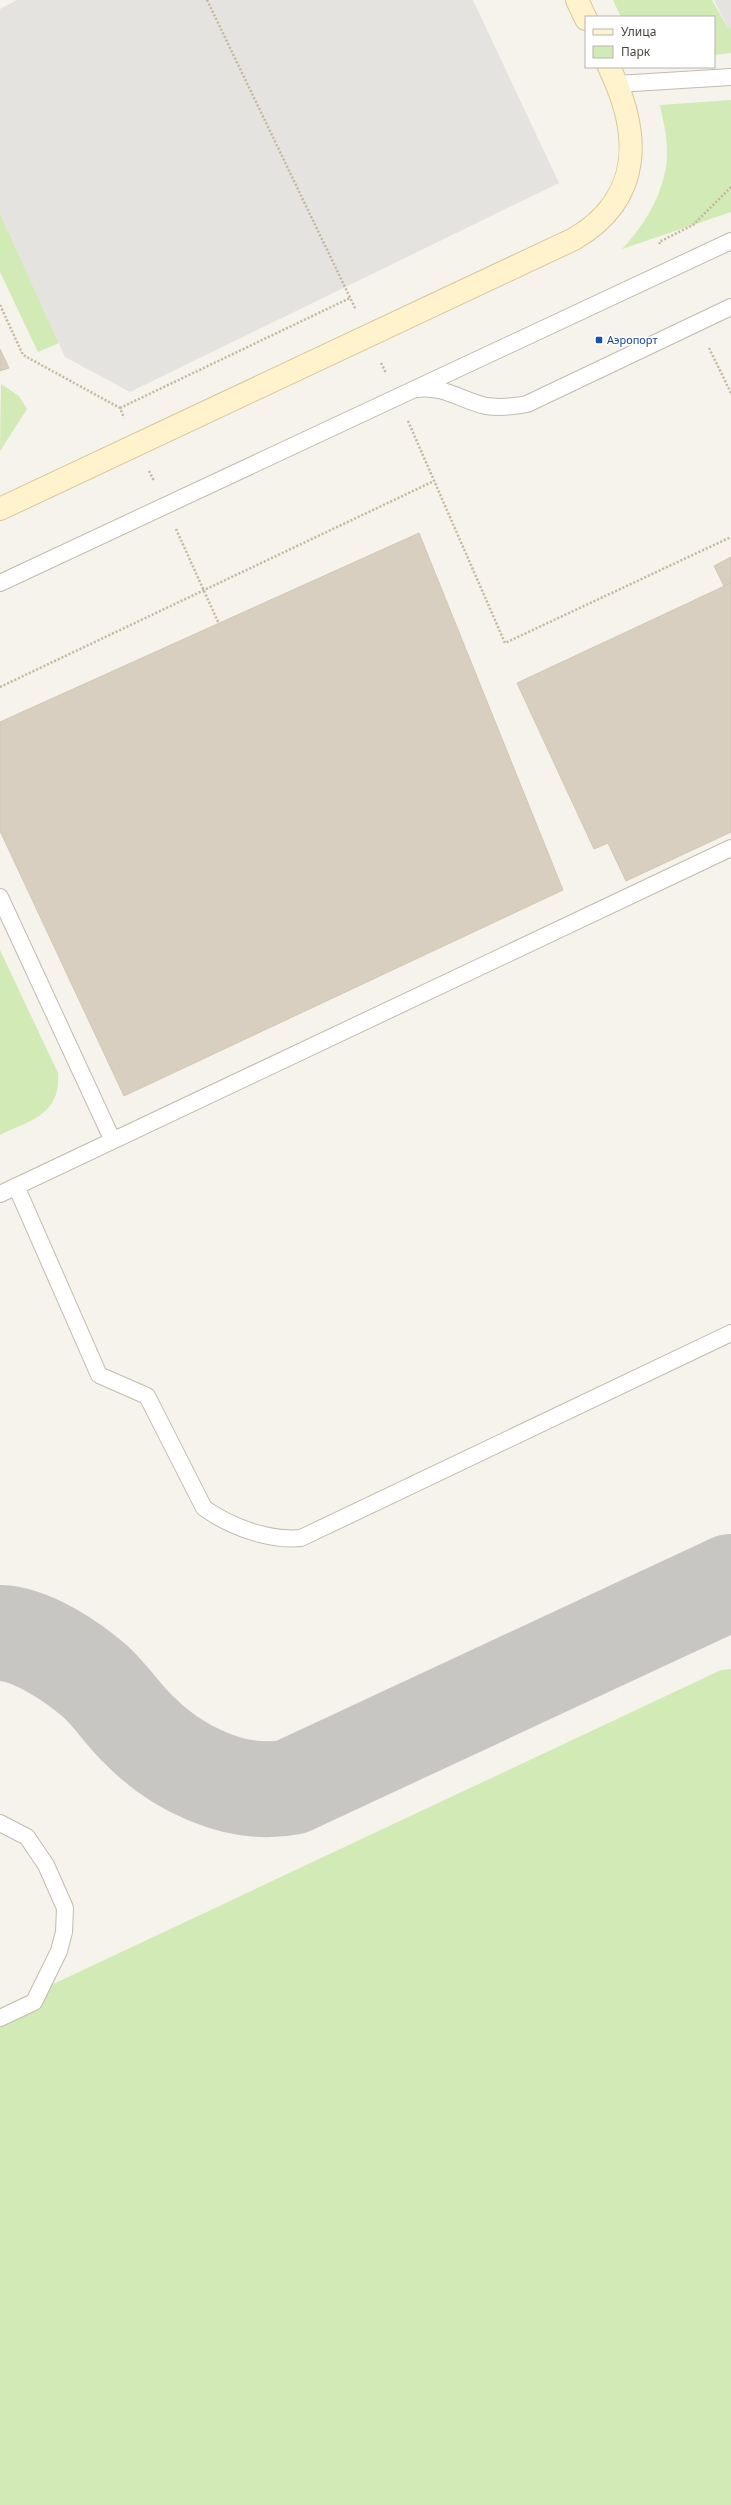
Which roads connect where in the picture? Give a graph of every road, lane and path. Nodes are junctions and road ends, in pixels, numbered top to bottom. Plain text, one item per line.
1 (577, 0) edge
2 (585, 17) edge
3 (613, 75) edge
4 (731, 77) edge
5 (731, 188) edge
6 (731, 241) edge
7 (659, 242) dead end
8 (350, 298) dead end
9 (0, 305) edge
10 (731, 308) edge
11 (401, 394) junction
12 (434, 481) dead end
13 (0, 509) edge
14 (731, 537) edge
15 (0, 583) edge
16 (505, 643) dead end
17 (0, 687) edge
18 (731, 848) edge
19 (0, 897) edge
20 (112, 1139) junction
21 (16, 1186) junction
22 (0, 1194) edge
23 (731, 1333) edge
24 (0, 1823) edge
25 (0, 2018) edge

1 - 2 main road
3 - 4 lane
3 - 13 main road
5 - 7 path
6 - 11 lane
8 - 9 path
10 - 11 lane
11 - 15 lane
12 - 17 path
14 - 16 path
18 - 20 lane
19 - 20 lane
20 - 21 lane
21 - 22 lane
21 - 23 lane
24 - 25 lane

